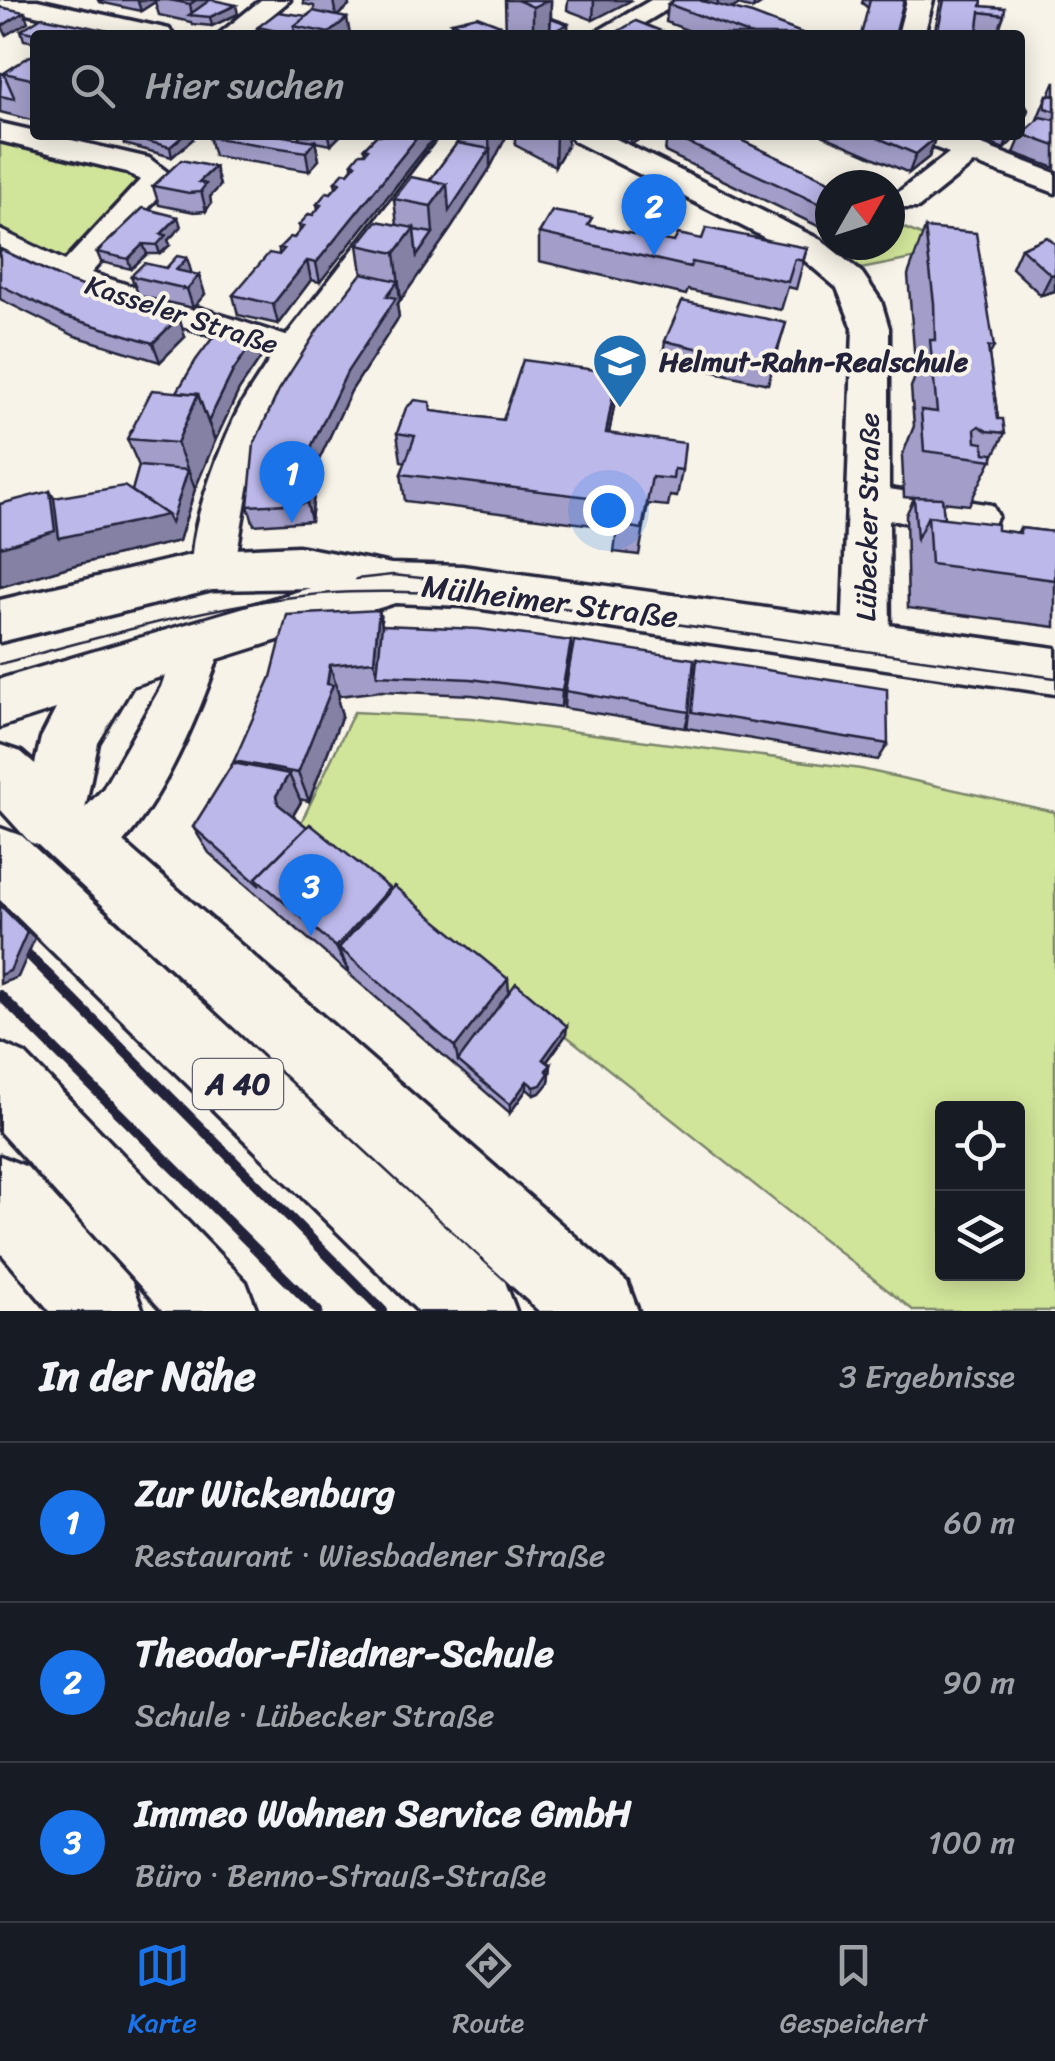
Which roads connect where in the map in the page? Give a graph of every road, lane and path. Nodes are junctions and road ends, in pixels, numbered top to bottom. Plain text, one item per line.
1 (2, 0) edge
2 (277, 0) edge
3 (670, 0) edge
4 (920, 0) edge
5 (629, 22) junction
6 (137, 30) edge
7 (238, 30) edge
8 (614, 30) edge
9 (650, 30) edge
10 (912, 30) edge
11 (0, 132) edge
12 (30, 139) edge
13 (32, 140) edge
14 (453, 140) edge
15 (595, 140) edge
16 (943, 140) edge
17 (972, 150) junction
18 (1055, 184) edge
19 (907, 201) dead end
20 (0, 240) edge
21 (69, 278) junction
22 (294, 351) junction
23 (868, 502) junction
24 (977, 516) dead end
25 (212, 570) junction
26 (395, 583) junction
27 (0, 620) edge
28 (866, 643) junction
29 (198, 644) junction
30 (112, 669) junction
31 (1055, 671) edge
32 (0, 703) edge
33 (0, 772) edge
34 (45, 842) edge
35 (0, 1079) edge
36 (0, 1194) edge
37 (102, 1311) edge
38 (218, 1311) edge
39 (476, 1311) edge
40 (598, 1311) edge

1 - 6 street
2 - 7 street
3 - 5 street
4 - 10 street
5 - 8 street
5 - 9 street
11 - 12 street, Kasseler Straße
13 - 21 street, Kasseler Straße
14 - 22 street
15 - 23 street, Lübecker Straße
16 - 17 street
17 - 18 street
17 - 19 street
20 - 21 street, Kasseler Straße
21 - 22 street, Kasseler Straße
22 - 25 street
23 - 24 street
23 - 28 street, Lübecker Straße
25 - 26 main road
25 - 27 main road
26 - 28 main road, Mülheimer Straße
26 - 29 main road, Mülheimer Straße
28 - 31 main road, Mülheimer Straße
29 - 30 main road, Mülheimer Straße
29 - 34 street
30 - 32 main road, Mülheimer Straße
30 - 34 main road
33 - 34 main road
34 - 39 main road, A 40
34 - 40 main road
35 - 38 main road
36 - 37 main road

